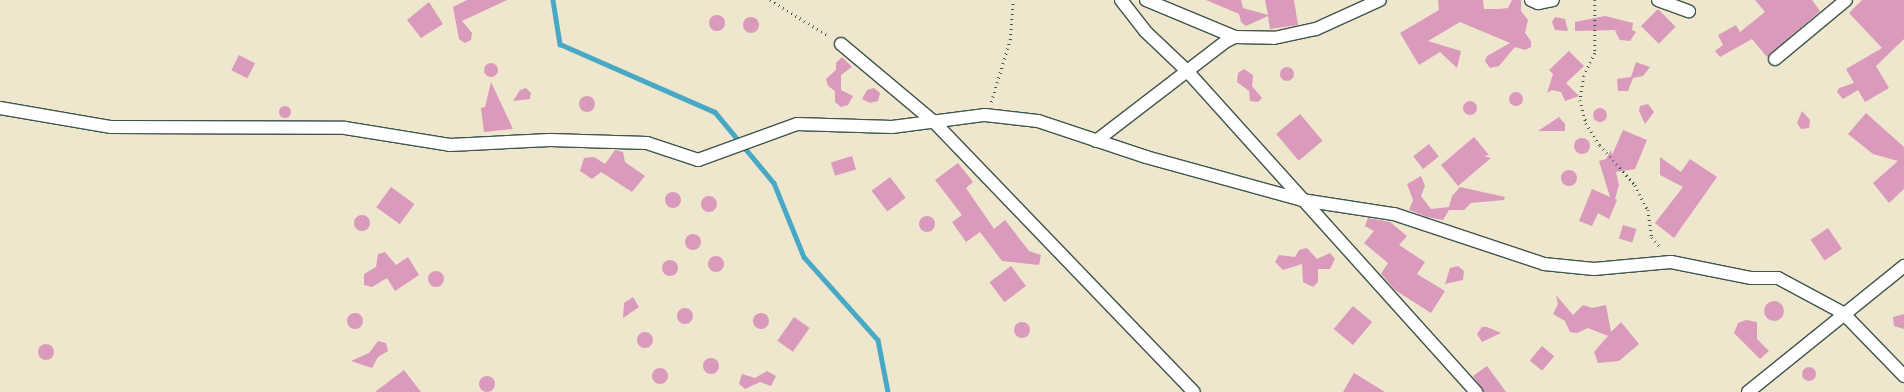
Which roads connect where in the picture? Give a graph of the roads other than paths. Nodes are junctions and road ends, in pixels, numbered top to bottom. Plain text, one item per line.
1 (1121, 0) edge
2 (1146, 0) edge
3 (1380, 0) edge
4 (1531, 0) edge
5 (1553, 0) edge
6 (1658, 0) edge
7 (1846, 0) edge
8 (1689, 11) dead end
9 (1235, 37) junction
10 (841, 44) road end
11 (1775, 59) dead end
12 (1188, 72) junction
13 (0, 108) edge
14 (935, 123) junction
15 (1096, 141) junction
16 (1302, 200) junction
17 (1904, 266) edge
18 (1843, 313) junction
19 (1904, 376) edge
20 (1194, 392) edge
21 (1476, 392) edge
22 (1748, 392) edge

1 - 12 street
2 - 9 street
3 - 9 street
4 - 5 street
6 - 8 street
7 - 11 street
9 - 12 street
10 - 14 street
12 - 15 street
12 - 16 street
13 - 14 street
14 - 15 street
14 - 20 street
15 - 16 street
16 - 18 street
16 - 21 street
17 - 18 street
18 - 19 street
18 - 22 street

